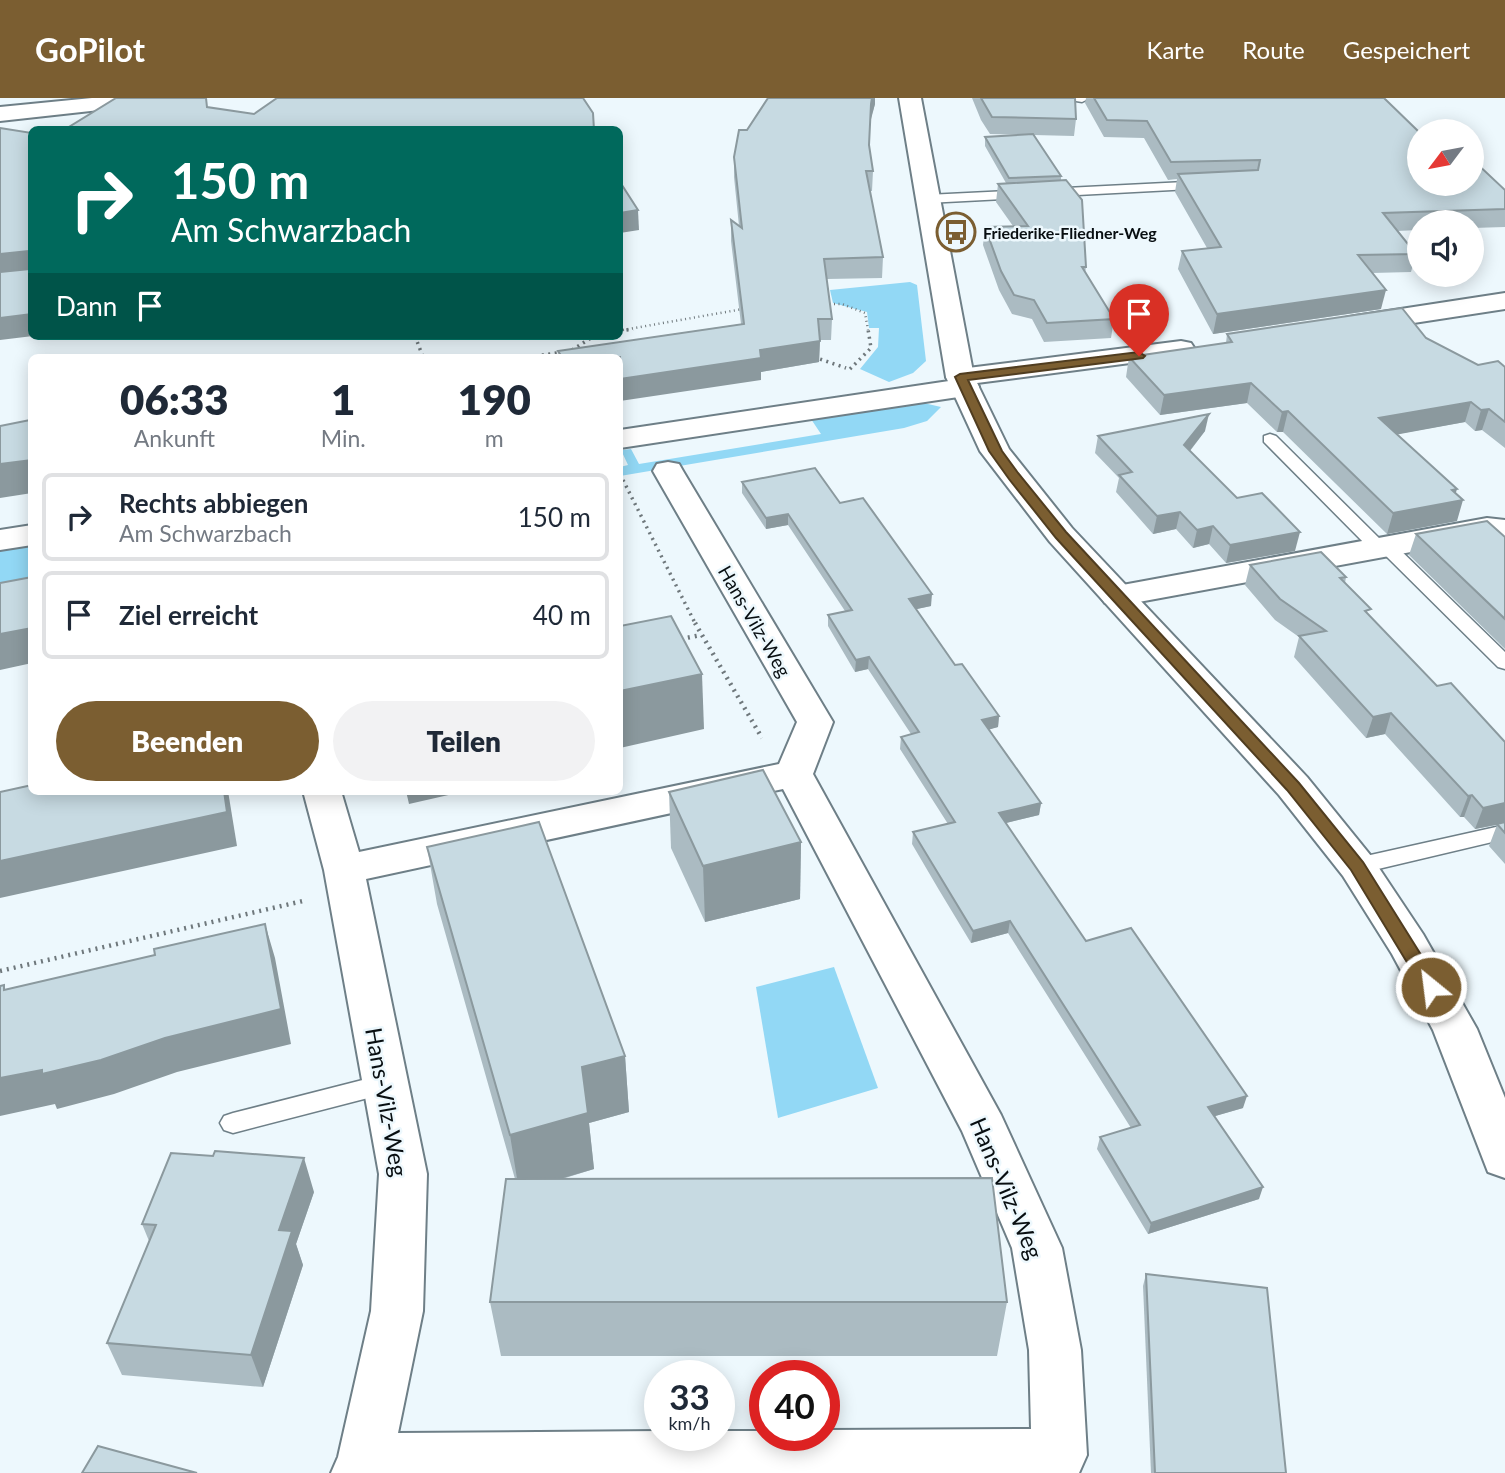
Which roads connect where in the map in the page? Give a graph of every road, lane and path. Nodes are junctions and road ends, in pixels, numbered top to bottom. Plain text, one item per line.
1 (154, 98) edge
2 (910, 98) edge
3 (1064, 98) edge
4 (1082, 99) edge
5 (0, 114) edge
6 (1221, 184) edge
7 (927, 199) junction
8 (1505, 301) edge
9 (816, 304) edge
10 (744, 309) edge
11 (1331, 328) edge
12 (623, 330) edge
13 (588, 340) edge
14 (1208, 345) edge
15 (548, 354) edge
16 (849, 369) dead end
17 (963, 382) junction
18 (623, 439) edge
19 (1270, 439) dead end
20 (668, 471) dead end
21 (623, 480) dead end
22 (1505, 530) edge
23 (28, 536) edge
24 (0, 540) edge
25 (1383, 547) junction
26 (1117, 596) junction
27 (701, 635) junction
28 (674, 641) edge
29 (1505, 663) edge
30 (794, 775) junction
31 (323, 795) edge
32 (1505, 832) edge
33 (1357, 866) junction
34 (346, 880) junction
35 (0, 971) edge
36 (386, 1084) junction
37 (233, 1123) dead end
38 (1505, 1158) edge
39 (362, 1466) edge

1 - 5 street
2 - 7 street
3 - 4 lane
6 - 7 lane
7 - 17 street
8 - 11 street
9 - 16 path
10 - 12 path
13 - 15 path
14 - 17 street
17 - 18 street
17 - 26 street
19 - 25 lane
20 - 30 street, Hans-Vilz-Weg
21 - 27 path
22 - 25 street
23 - 24 street
25 - 26 street
25 - 29 lane
26 - 33 street
27 - 28 path
27 - 30 path
30 - 34 street
30 - 39 street, Hans-Vilz-Weg
31 - 34 street, Hans-Vilz-Weg
32 - 33 lane
33 - 38 street
34 - 35 path
34 - 36 street, Hans-Vilz-Weg
36 - 37 lane
36 - 39 street, Hans-Vilz-Weg

